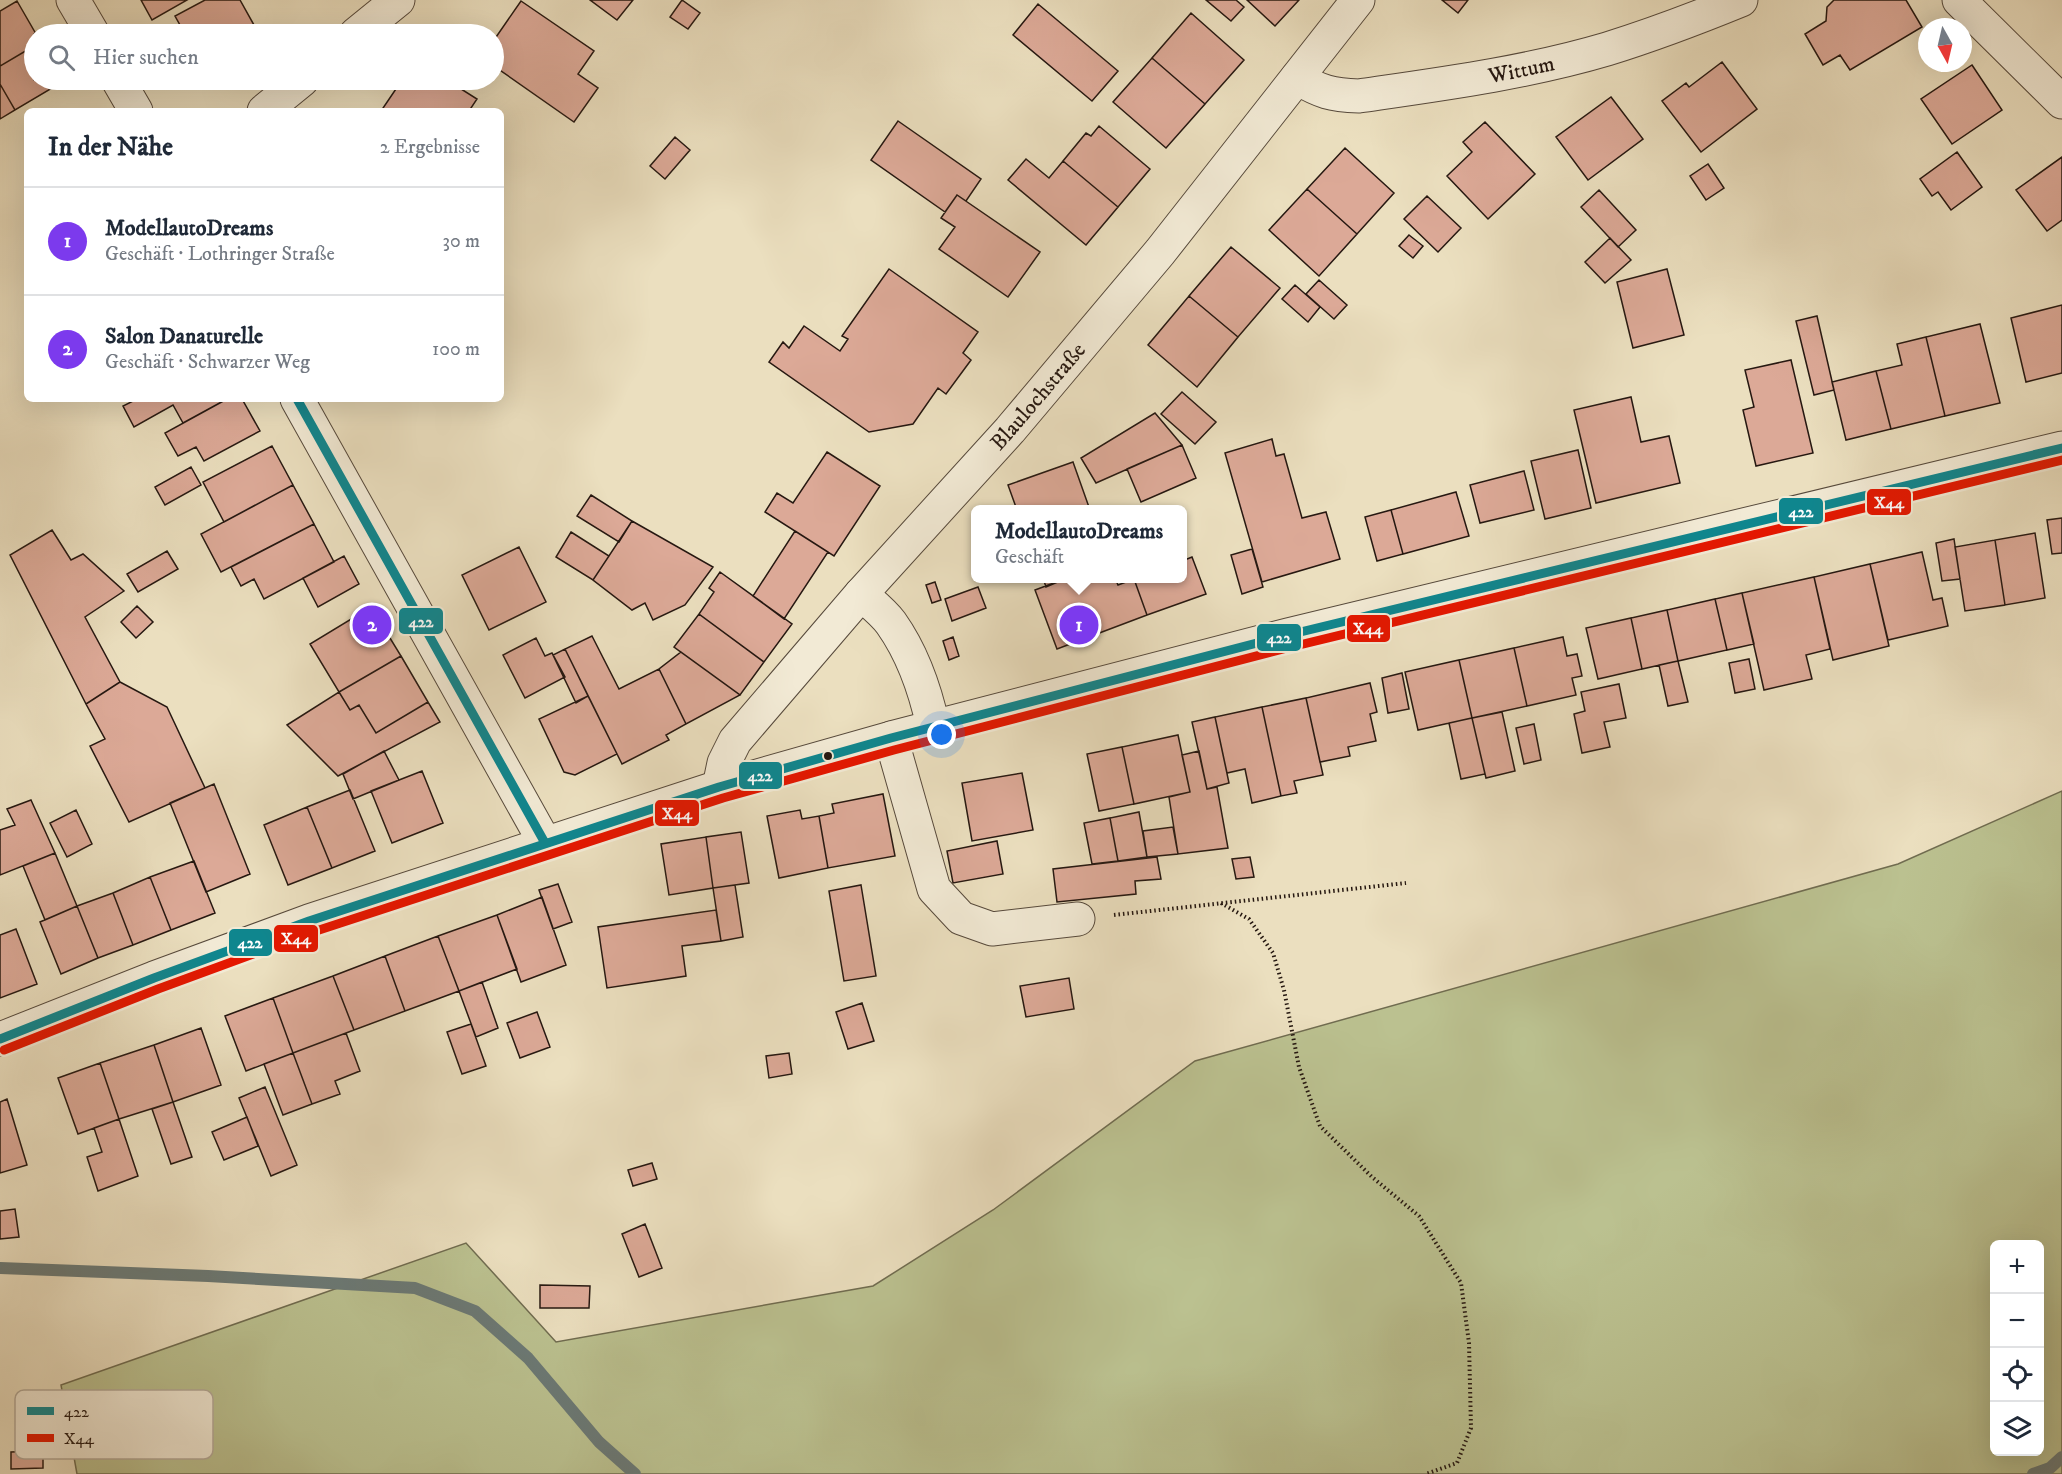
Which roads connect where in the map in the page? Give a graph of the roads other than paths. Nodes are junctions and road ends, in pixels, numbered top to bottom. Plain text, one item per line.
1 (73, 0) edge
2 (398, 0) edge
3 (1358, 0) edge
4 (1741, 0) edge
5 (1959, 0) edge
6 (87, 24) edge
7 (368, 24) edge
8 (1297, 78) junction
9 (124, 90) edge
10 (290, 90) edge
11 (2062, 102) edge
12 (134, 108) edge
13 (268, 108) edge
14 (299, 402) edge
15 (2062, 448) edge
16 (861, 594) junction
17 (933, 726) junction
18 (891, 738) junction
19 (719, 787) junction
20 (545, 843) junction
21 (1078, 920) road end
22 (0, 1039) edge

1 - 6 street
2 - 7 street
3 - 8 street, Blaulochstraße
4 - 8 street, Wittum
5 - 11 street
8 - 16 street, Blaulochstraße
9 - 12 street
10 - 13 street
14 - 20 street
15 - 17 street
16 - 17 street
16 - 19 street, Blaulochstraße
17 - 18 street
18 - 19 street
18 - 21 street
19 - 20 street
20 - 22 street

